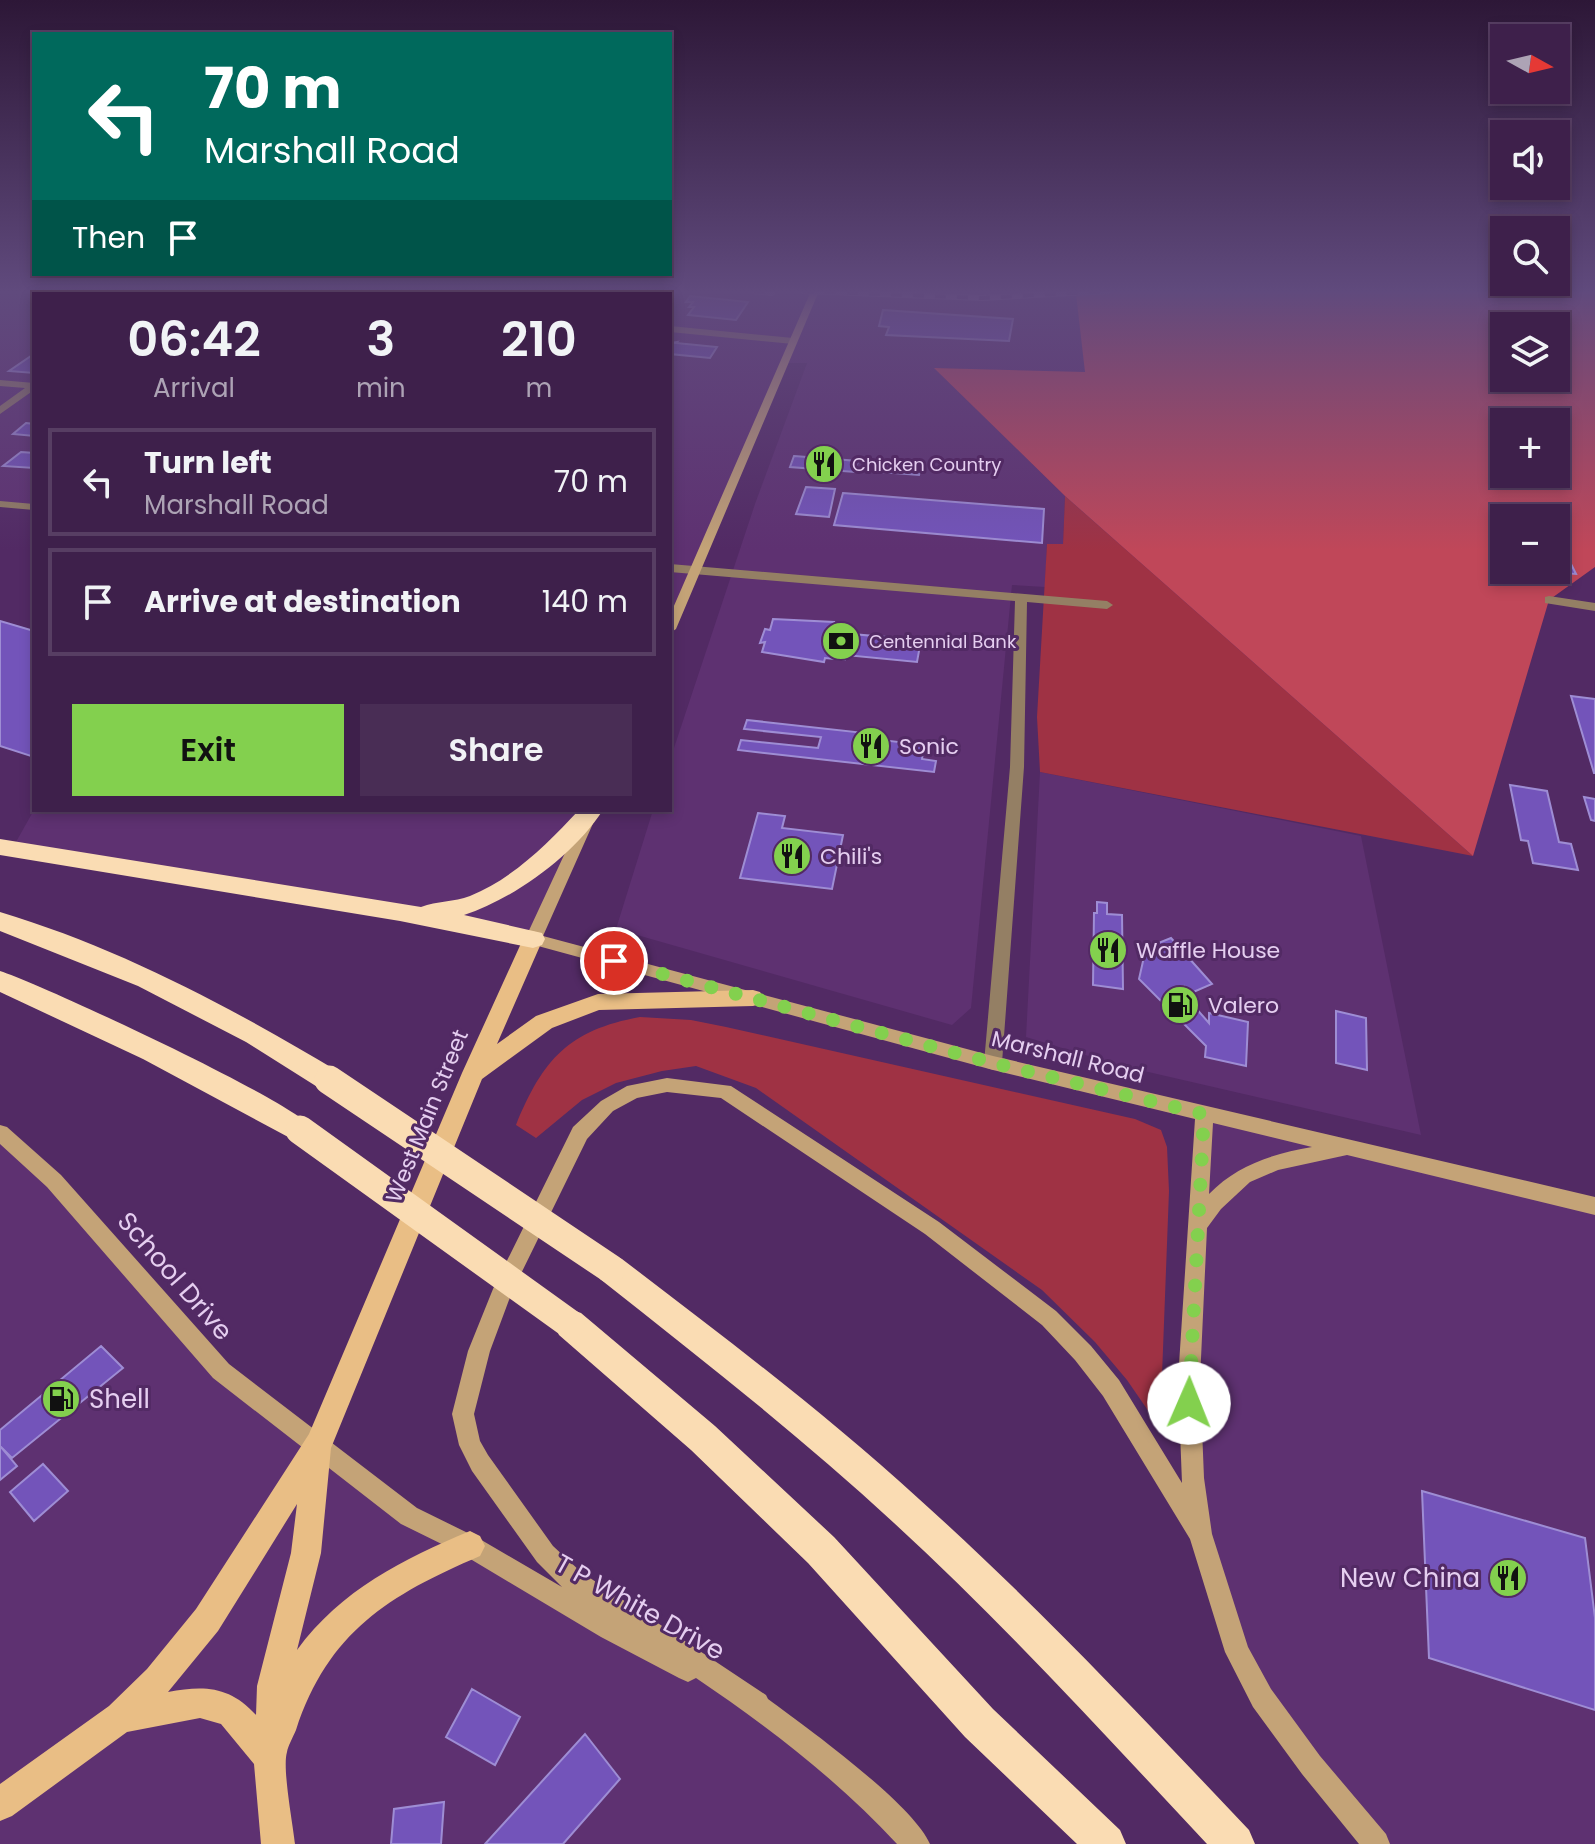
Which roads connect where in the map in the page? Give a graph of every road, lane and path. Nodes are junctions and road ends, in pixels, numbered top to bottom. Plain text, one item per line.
1 (778, 377) edge
2 (0, 383) edge
3 (32, 386) edge
4 (32, 387) edge
5 (0, 411) edge
6 (0, 504) edge
7 (32, 507) edge
8 (672, 568) edge
9 (696, 570) junction
10 (1021, 598) junction
11 (1549, 600) dead end
12 (1107, 605) dead end
13 (1595, 607) edge
14 (672, 624) edge
15 (590, 812) edge
16 (591, 812) edge
17 (0, 847) edge
18 (409, 914) junction
19 (0, 921) edge
20 (533, 939) junction
21 (0, 981) edge
22 (753, 998) junction
23 (993, 1063) junction
24 (473, 1073) junction
25 (1204, 1114) junction
26 (0, 1133) edge
27 (1349, 1149) junction
28 (1595, 1206) edge
29 (1198, 1226) junction
30 (319, 1444) junction
31 (1200, 1534) junction
32 (470, 1546) junction
33 (757, 1704) junction
34 (120, 1717) junction
35 (270, 1757) junction
36 (0, 1804) edge
37 (278, 1844) edge
38 (916, 1844) edge
39 (1106, 1844) edge
40 (1235, 1844) edge
41 (1376, 1844) edge

1 - 9 main road
2 - 3 street
4 - 5 street
6 - 7 street
8 - 9 street
9 - 10 street
9 - 14 main road
10 - 12 street
10 - 23 street
11 - 13 street
15 - 18 highway
16 - 20 main road, West Main Street
17 - 18 highway
18 - 20 highway
19 - 40 highway, bridge
20 - 22 main road, Marshall Road
20 - 24 main road, West Main Street
21 - 39 highway, bridge
22 - 23 main road, Marshall Road
22 - 24 main road
23 - 25 main road, Marshall Road
24 - 30 main road, West Main Street
25 - 27 main road, Marshall Road
25 - 29 main road
26 - 30 main road, School Drive
27 - 28 main road, Marshall Road
27 - 29 main road
29 - 31 main road
30 - 32 main road, T P White Drive
30 - 34 main road
30 - 35 main road
31 - 33 main road
31 - 41 main road
32 - 33 main road, T P White Drive
32 - 35 main road
33 - 38 main road, T P White Drive
34 - 35 main road
34 - 36 main road
35 - 37 main road

